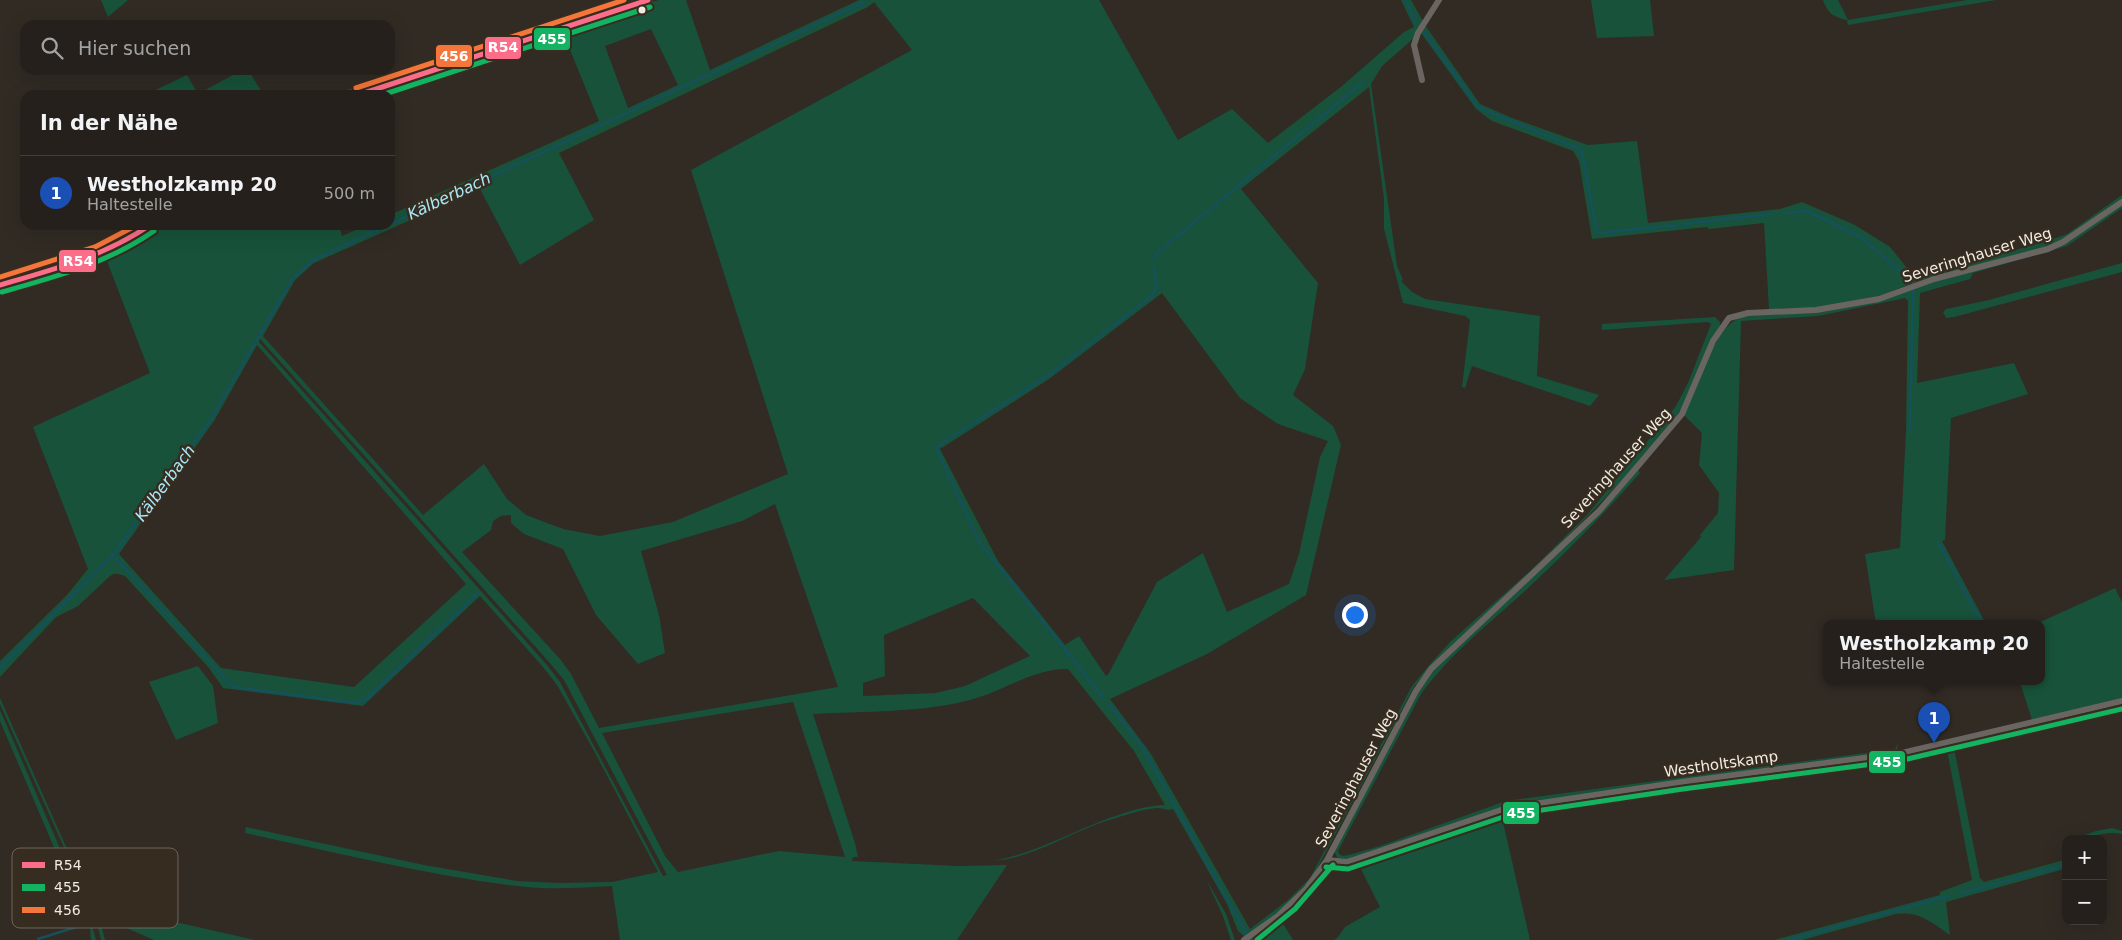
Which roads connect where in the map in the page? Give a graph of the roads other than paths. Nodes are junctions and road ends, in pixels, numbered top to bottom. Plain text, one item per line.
1 (648, 0) edge
2 (1439, 0) edge
3 (1422, 80) dead end
4 (373, 90) edge
5 (2122, 202) edge
6 (143, 230) edge
7 (0, 285) edge
8 (2122, 701) edge
9 (1327, 860) junction
10 (1244, 940) edge

1 - 4 main road
2 - 3 street
5 - 9 street, Severinghauser Weg
6 - 7 main road
8 - 9 street, Westholtskamp
9 - 10 street, Severinghauser Weg

